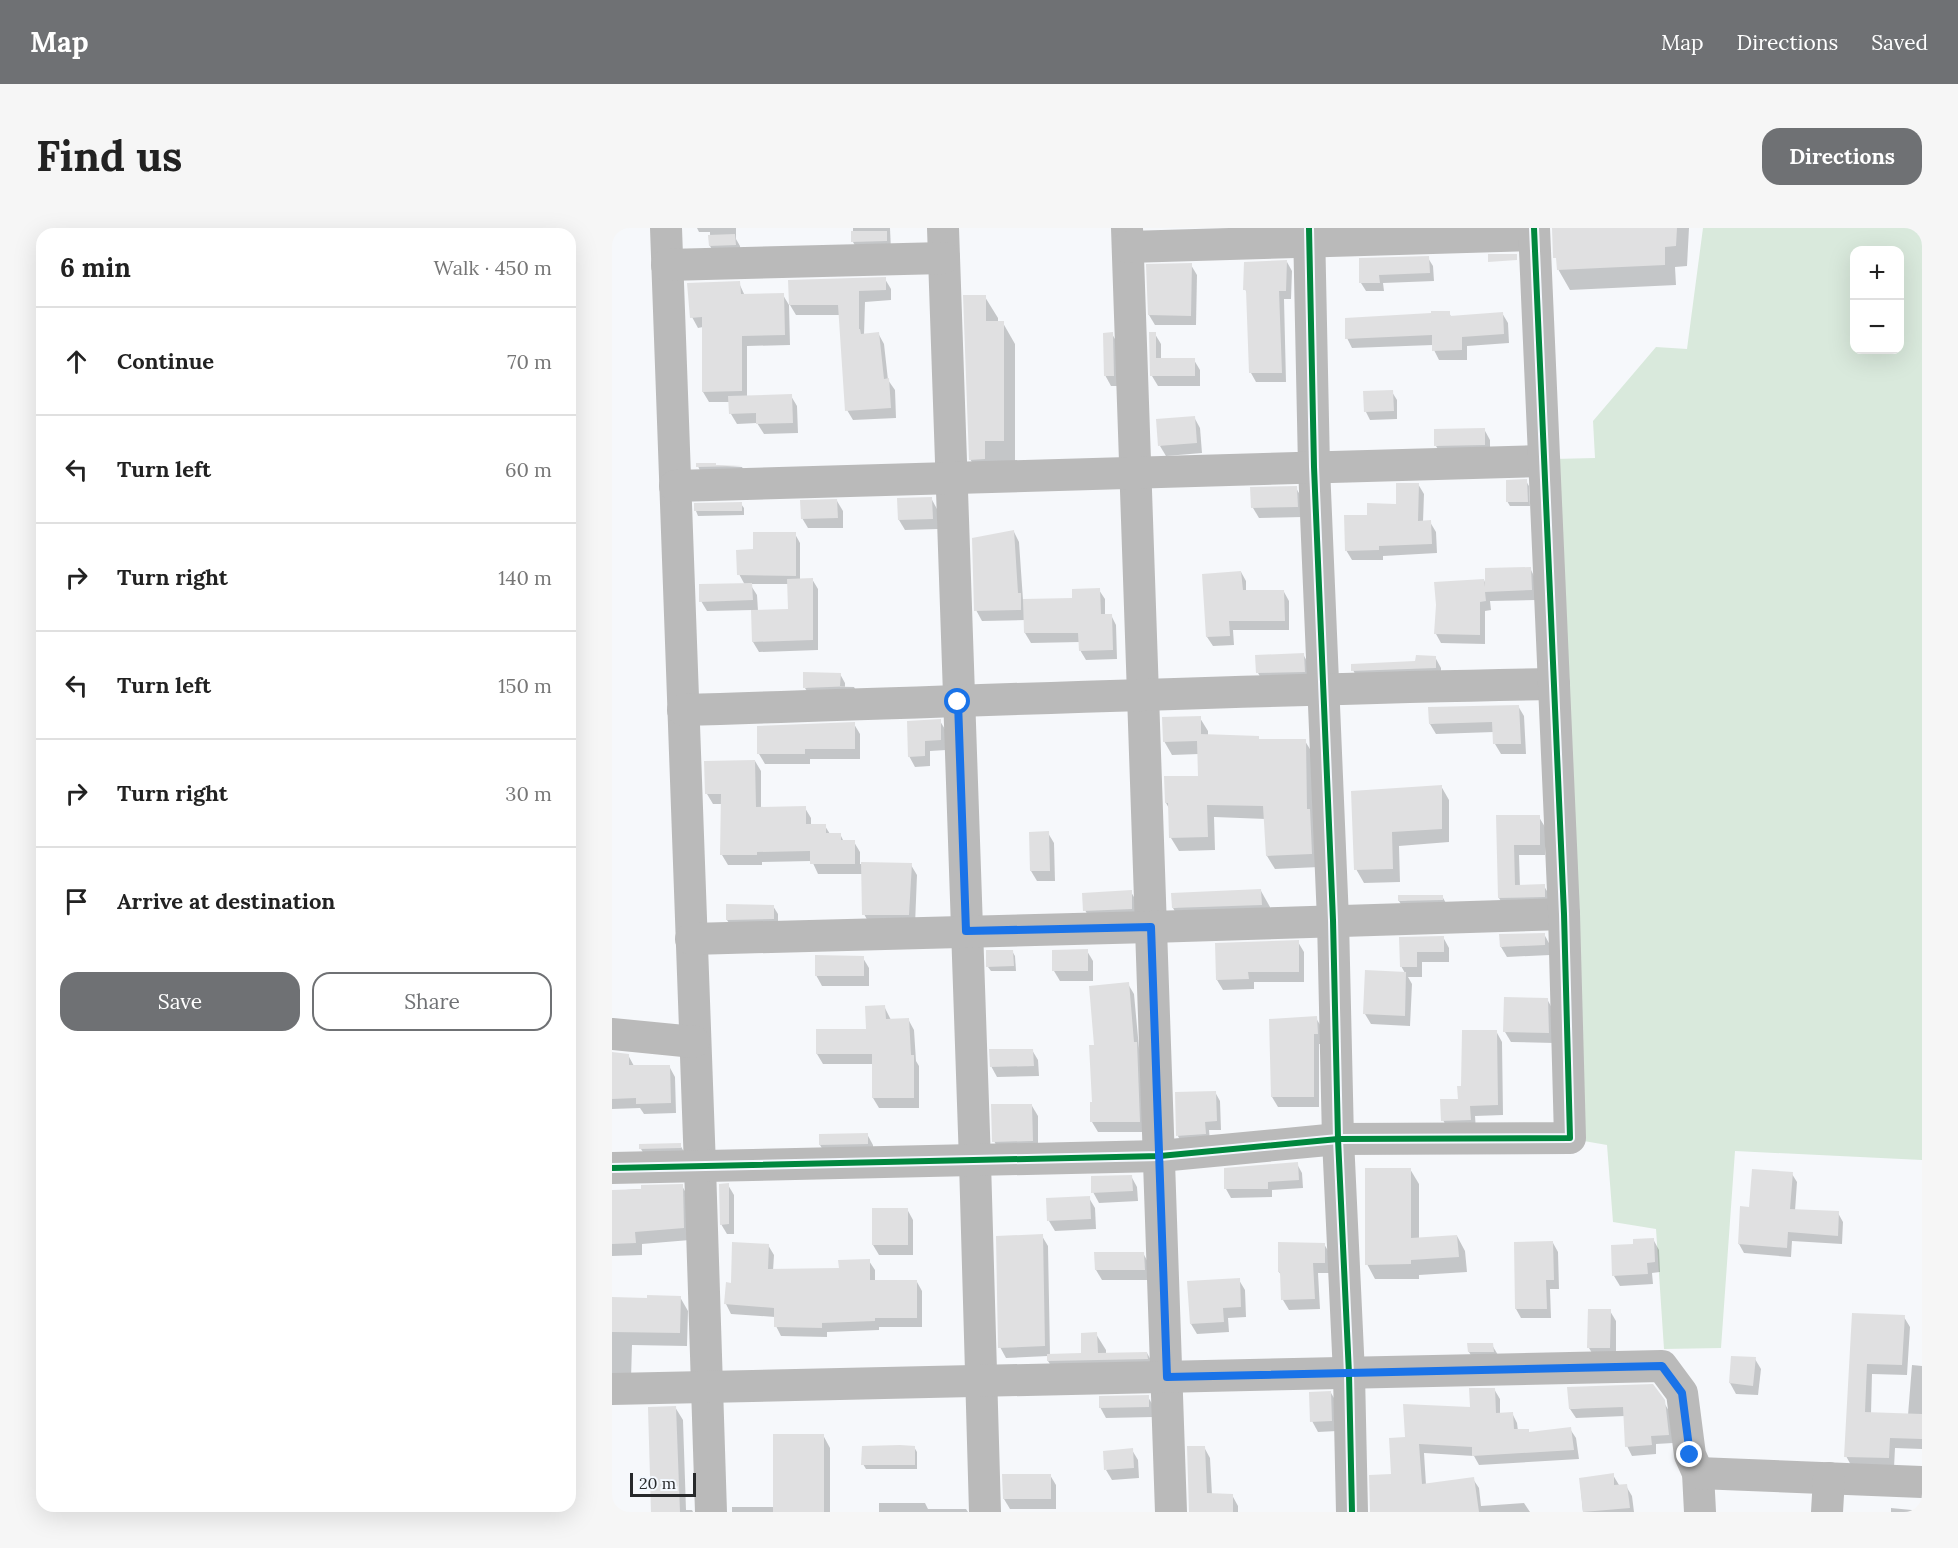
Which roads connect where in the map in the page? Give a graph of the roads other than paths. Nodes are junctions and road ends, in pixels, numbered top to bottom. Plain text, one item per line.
1 (666, 228) edge
2 (1534, 232) edge
3 (1309, 235) edge
4 (1128, 237) edge
5 (944, 243) edge
6 (667, 265) junction
7 (1544, 461) junction
8 (1314, 467) junction
9 (1136, 473) junction
10 (951, 478) junction
11 (675, 486) junction
12 (1554, 684) junction
13 (1323, 688) junction
14 (1143, 696) junction
15 (958, 702) junction
16 (683, 710) junction
17 (1564, 914) junction
18 (1333, 920) junction
19 (1151, 927) junction
20 (966, 931) junction
21 (691, 939) junction
22 (612, 1034) edge
23 (694, 1042) junction
24 (1338, 1139) junction
25 (1160, 1156) junction
26 (975, 1162) junction
27 (700, 1167) junction
28 (612, 1168) edge
29 (1349, 1374) junction
30 (1167, 1377) junction
31 (981, 1380) junction
32 (706, 1386) junction
33 (612, 1389) edge
34 (1698, 1473) junction
35 (1829, 1478) junction
36 (1922, 1482) edge
37 (711, 1512) edge
38 (985, 1512) edge
39 (1171, 1512) edge
40 (1352, 1512) edge
41 (1700, 1512) edge
42 (1827, 1512) edge

1 - 6 street
2 - 3 street
2 - 7 street
3 - 4 street
3 - 8 street
4 - 9 street
5 - 6 street
5 - 10 street
6 - 11 street
7 - 8 street
7 - 12 street
8 - 9 street
8 - 13 street
9 - 10 street
9 - 14 street
10 - 11 street
10 - 15 street
11 - 16 street
12 - 13 street
12 - 17 street
13 - 14 street
13 - 18 street
14 - 15 street
14 - 19 street
15 - 16 street
15 - 20 street
16 - 21 street
17 - 18 street
17 - 24 street
18 - 19 street
18 - 24 street
19 - 20 street
19 - 25 street
20 - 21 street
20 - 26 street
21 - 23 street
22 - 23 street
23 - 27 street
24 - 25 street
24 - 29 street
25 - 26 street
25 - 30 street
26 - 27 street
26 - 31 street
27 - 28 street
27 - 32 street
29 - 30 street
29 - 34 street
29 - 40 street
30 - 31 street
30 - 39 street
31 - 32 street
31 - 38 street
32 - 33 street
32 - 37 street
34 - 35 street
34 - 41 street
35 - 36 street
35 - 42 street

